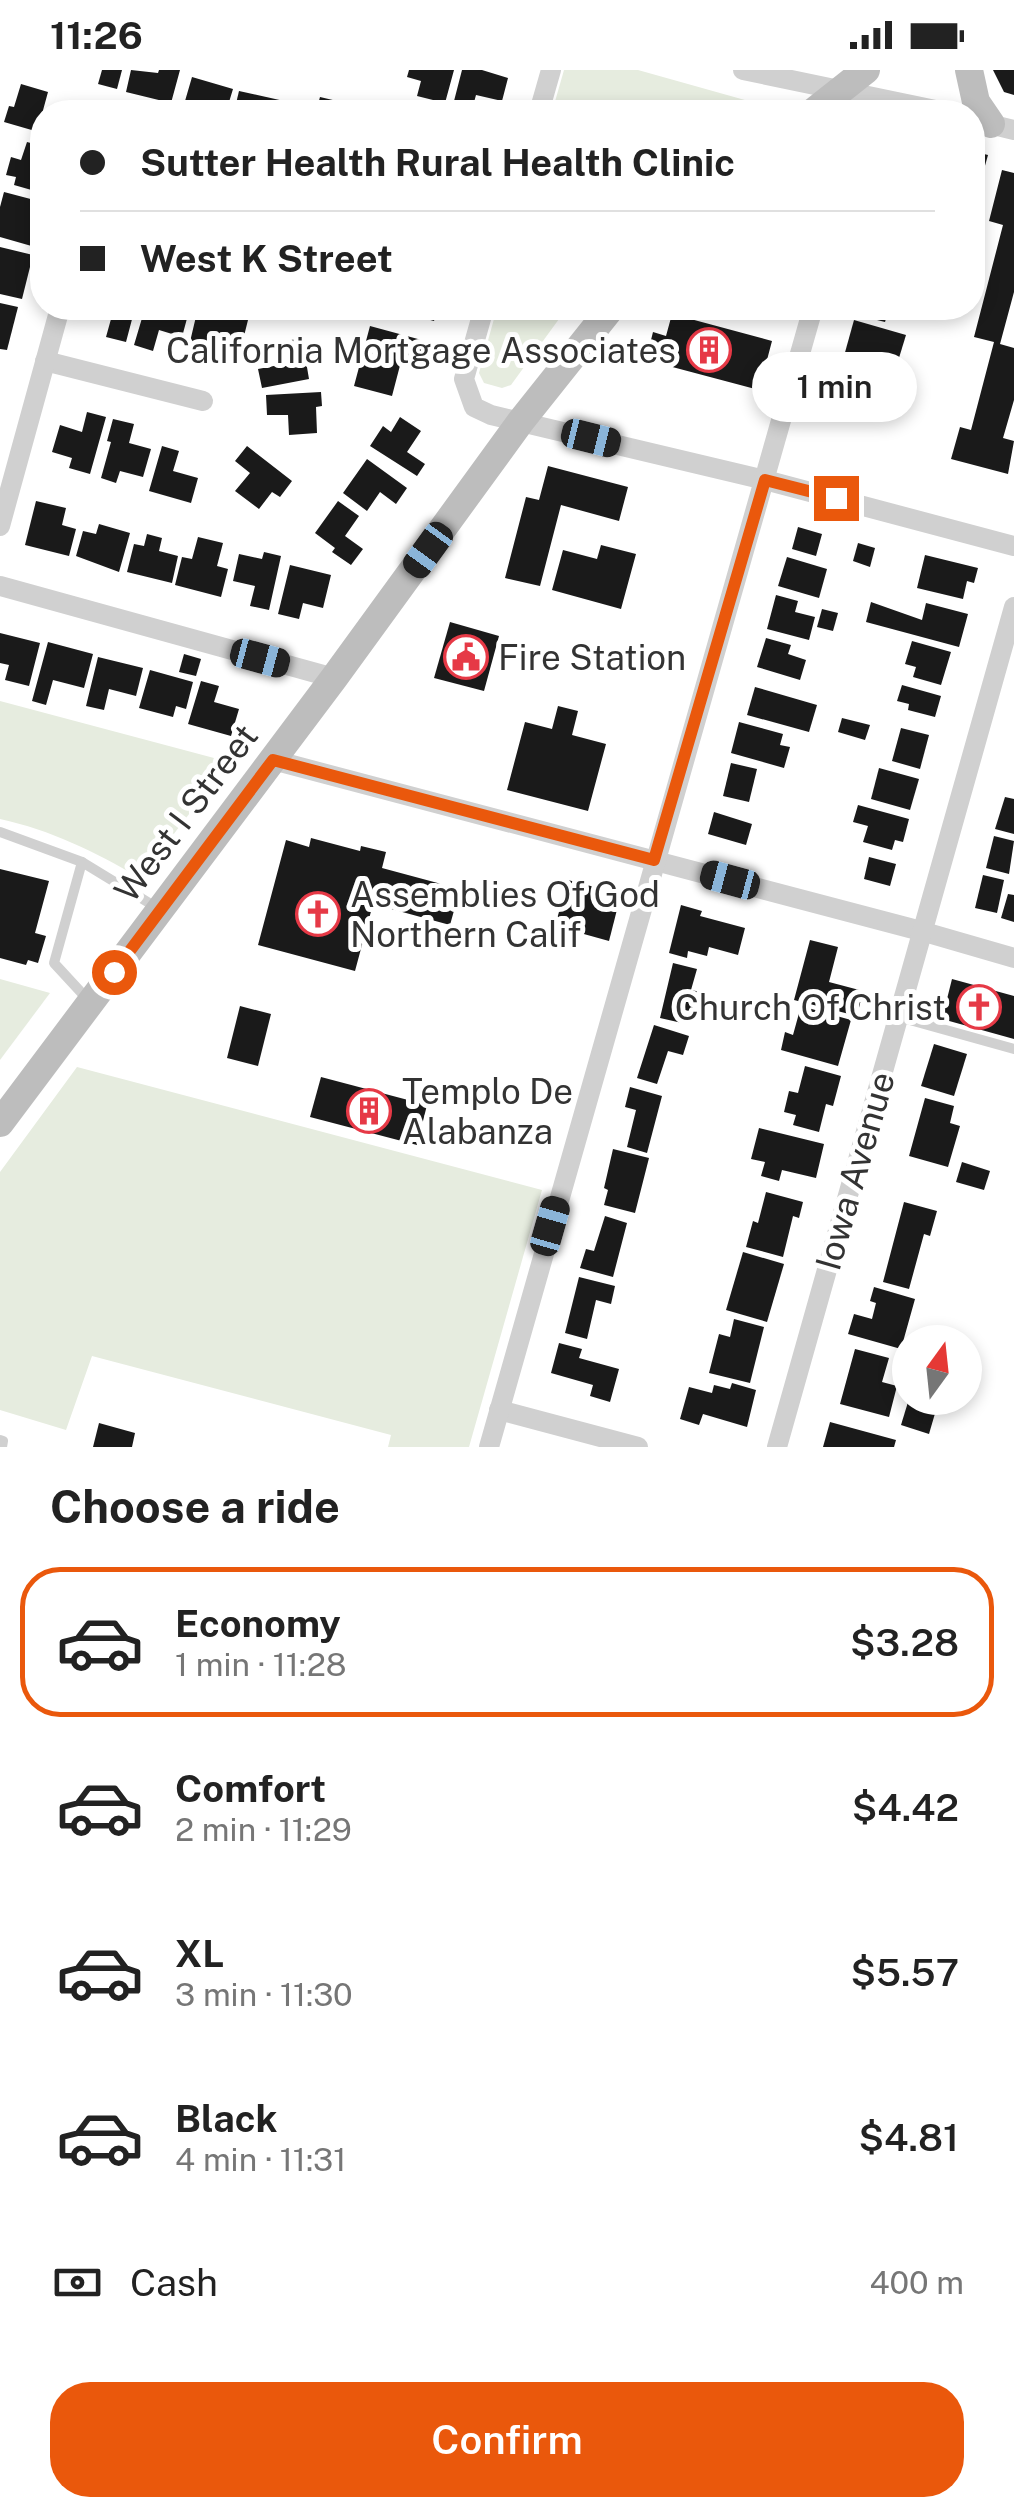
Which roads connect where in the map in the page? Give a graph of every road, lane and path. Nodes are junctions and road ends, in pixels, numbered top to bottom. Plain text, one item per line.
1 (550, 70) edge
2 (742, 70) edge
3 (866, 70) edge
4 (968, 70) edge
5 (542, 100) edge
6 (842, 100) edge
7 (846, 100) edge
8 (976, 100) edge
9 (57, 320) edge
10 (481, 320) edge
11 (602, 320) edge
12 (810, 320) edge
13 (46, 361) junction
14 (204, 402) dead end
15 (521, 422) junction
16 (765, 480) junction
17 (0, 526) edge
18 (1014, 546) edge
19 (0, 586) edge
20 (1014, 607) edge
21 (334, 678) junction
22 (273, 760) junction
23 (0, 832) edge
24 (654, 860) junction
25 (82, 862) junction
26 (161, 910) junction
27 (921, 931) junction
28 (1014, 958) edge
29 (90, 1003) junction
30 (898, 1017) junction
31 (1014, 1049) edge
32 (0, 1124) edge
33 (499, 1410) junction
34 (488, 1447) edge
35 (638, 1447) edge
36 (777, 1447) edge

1 - 5 street
2 - 6 street
3 - 7 street
4 - 8 street
9 - 13 street
10 - 15 street
11 - 15 street, West I Street
12 - 16 street
13 - 14 street
13 - 17 street
15 - 16 street
15 - 21 street, West I Street
16 - 18 street
16 - 24 street
19 - 21 street
20 - 27 street, Iowa Avenue
21 - 22 street, West I Street
22 - 24 street
22 - 26 street, West I Street
23 - 25 lane
24 - 27 street
24 - 33 street
25 - 26 lane
25 - 29 lane
26 - 29 street, West I Street
27 - 28 street
27 - 30 street, Iowa Avenue
29 - 32 street, West I Street
30 - 31 lane
30 - 36 street, Iowa Avenue
33 - 34 street
33 - 35 street

